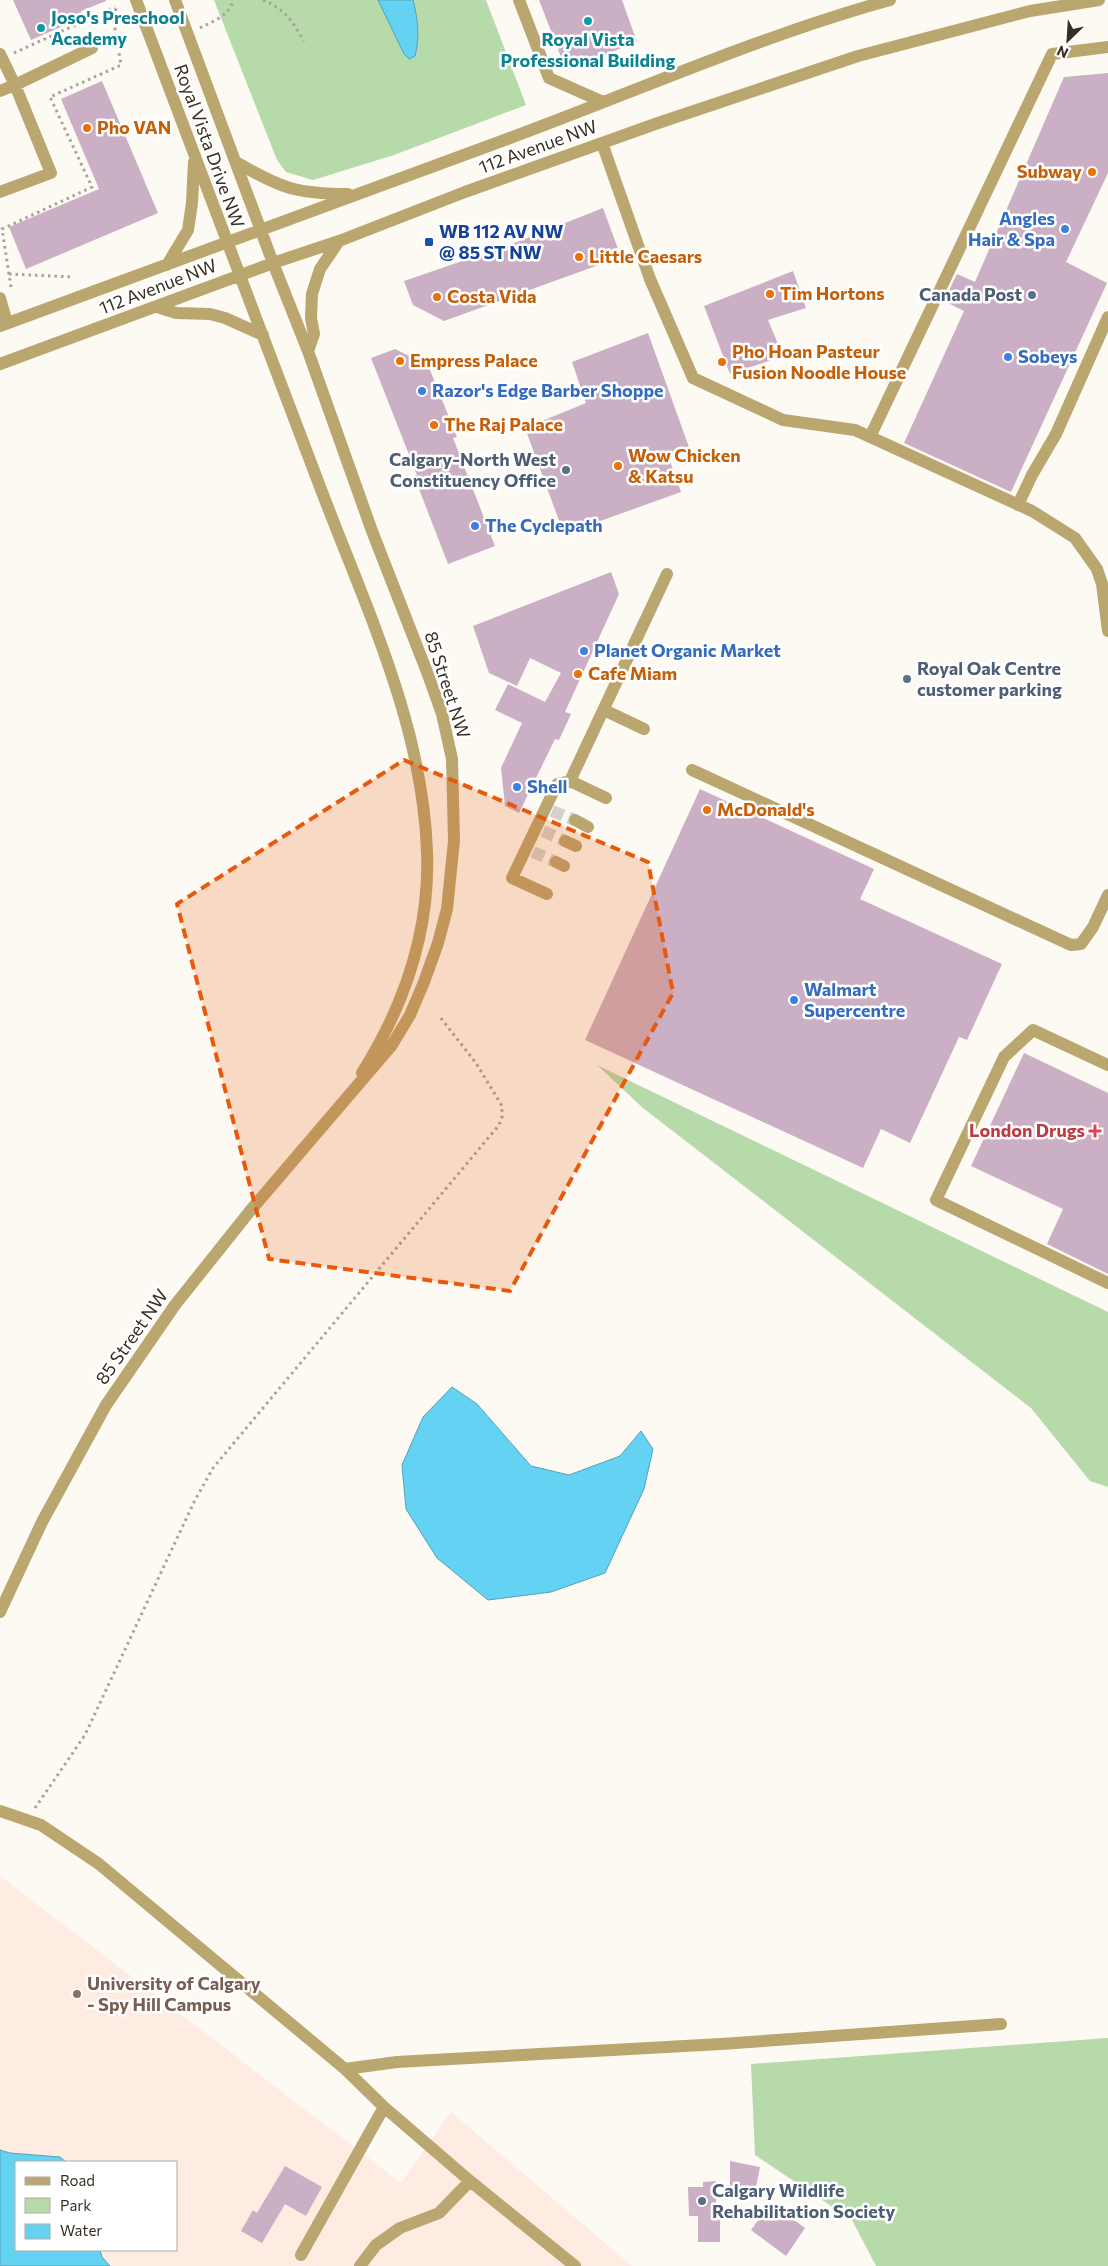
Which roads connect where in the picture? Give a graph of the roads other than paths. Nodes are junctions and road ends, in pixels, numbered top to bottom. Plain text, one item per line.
1 (136, 0) edge
2 (175, 0) edge
3 (519, 0) edge
4 (890, 0) edge
5 (1099, 0) edge
6 (1108, 47) edge
7 (92, 48) dead end
8 (1, 56) edge
9 (15, 85) junction
10 (0, 91) edge
11 (603, 102) junction
12 (602, 143) junction
13 (194, 157) junction
14 (236, 162) junction
15 (0, 192) edge
16 (356, 194) junction
17 (260, 229) junction
18 (339, 241) junction
19 (226, 242) junction
20 (273, 263) junction
21 (167, 265) junction
22 (239, 276) junction
23 (6, 295) edge
24 (157, 307) junction
25 (1108, 317) edge
26 (4, 325) edge
27 (263, 335) junction
28 (308, 351) junction
29 (0, 364) edge
30 (870, 438) junction
31 (1018, 505) junction
32 (667, 574) dead end
33 (1108, 631) edge
34 (604, 710) junction
35 (644, 729) dead end
36 (692, 770) dead end
37 (570, 781) junction
38 (606, 798) dead end
39 (575, 820) tunnel mouth
40 (588, 827) dead end
41 (546, 894) dead end
42 (1108, 895) edge
43 (1108, 1065) edge
44 (337, 1110) junction
45 (1108, 1283) edge
46 (0, 1612) edge
47 (0, 1811) edge
48 (1001, 2024) dead end
49 (345, 2068) junction
50 (384, 2107) junction
51 (470, 2181) junction
52 (301, 2255) dead end
53 (360, 2266) edge
54 (575, 2266) edge

1 - 13 street, Royal Vista Drive NW
2 - 14 street, Royal Vista Drive NW
3 - 11 street
4 - 11 street, 112 Avenue NW
5 - 12 street, 112 Avenue NW
6 - 30 street
7 - 9 street
8 - 9 street
9 - 10 street
9 - 15 street
11 - 16 street, 112 Avenue NW
12 - 18 street, 112 Avenue NW
12 - 30 street
13 - 19 street, Royal Vista Drive NW
13 - 21 street
14 - 16 street
14 - 17 street, Royal Vista Drive NW
16 - 17 street, 112 Avenue NW
17 - 19 street, 112 Avenue NW
17 - 20 street, Royal Vista Drive NW
18 - 20 street, 112 Avenue NW
18 - 28 street
19 - 21 street, 112 Avenue NW
19 - 22 street, Royal Vista Drive NW
20 - 22 street, 112 Avenue NW
20 - 28 street, 85 Street NW
21 - 26 street, 112 Avenue NW
22 - 24 street, 112 Avenue NW
22 - 27 street, 85 Street NW
23 - 26 street
24 - 27 street
24 - 29 street, 112 Avenue NW
25 - 31 street
27 - 44 street, 85 Street NW
28 - 44 street, 85 Street NW
30 - 31 street
31 - 33 street
32 - 34 street
34 - 35 street
34 - 37 street
36 - 42 street
37 - 38 street
37 - 41 street
39 - 40 street
43 - 45 street
44 - 46 street, 85 Street NW
47 - 49 street
48 - 49 street
49 - 50 street
50 - 51 street
50 - 52 street
51 - 53 street
51 - 54 street

